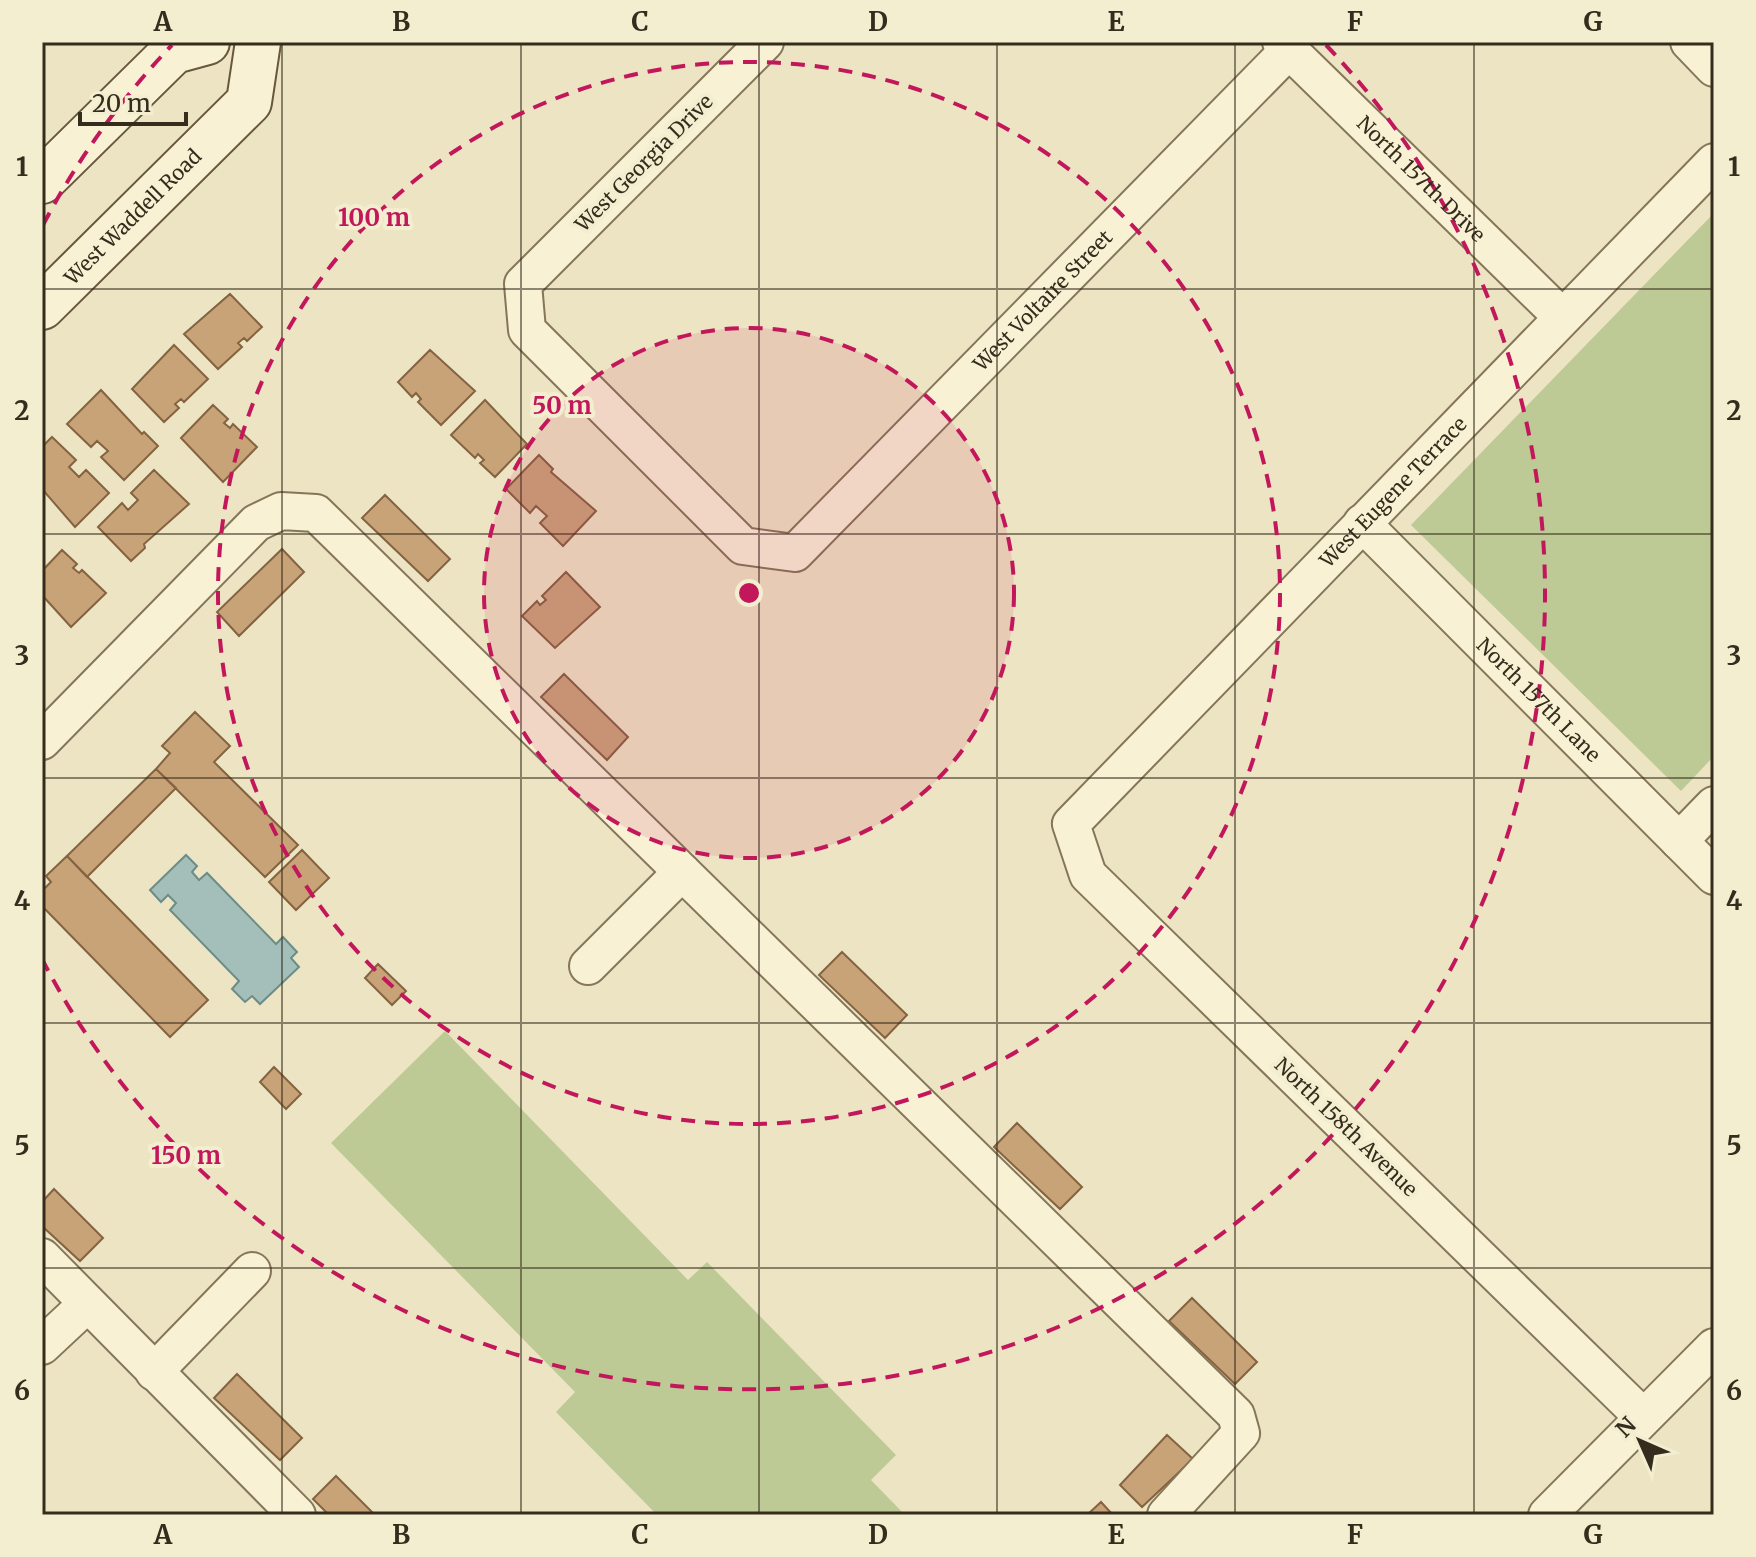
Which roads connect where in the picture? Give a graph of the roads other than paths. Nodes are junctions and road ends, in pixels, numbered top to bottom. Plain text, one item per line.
1 (207, 42) edge
2 (258, 42) edge
3 (765, 42) edge
4 (1689, 42) edge
5 (1285, 46) edge
6 (1714, 68) edge
7 (1714, 162) edge
8 (42, 181) edge
9 (42, 307) edge
10 (1561, 316) junction
11 (1362, 523) junction
12 (795, 553) joint
13 (42, 741) edge
14 (1714, 805) edge
15 (1071, 824) joint
16 (1679, 841) junction
17 (682, 872) junction
18 (1714, 876) edge
19 (588, 966) dead end
20 (42, 1257) edge
21 (252, 1271) dead end
22 (87, 1304) junction
23 (42, 1346) edge
24 (1714, 1347) edge
25 (154, 1372) junction
26 (1643, 1417) junction
27 (297, 1515) edge
28 (1166, 1515) edge
29 (1547, 1515) edge

1 - 8 main road
2 - 9 main road, West Waddell Road
3 - 12 street, West Georgia Drive
4 - 6 street
5 - 10 street, North 157th Drive
5 - 12 street, West Voltaire Street
7 - 10 street, West Eugene Terrace
10 - 11 street, West Eugene Terrace
11 - 15 street, West Eugene Terrace
11 - 16 street, North 157th Lane
13 - 17 street
14 - 16 street
15 - 26 street, North 158th Avenue
16 - 18 street, North 157th Lane
17 - 19 street
17 - 28 street
20 - 22 street
21 - 25 street
22 - 23 street
22 - 25 street
24 - 26 street
25 - 27 street
26 - 29 street

